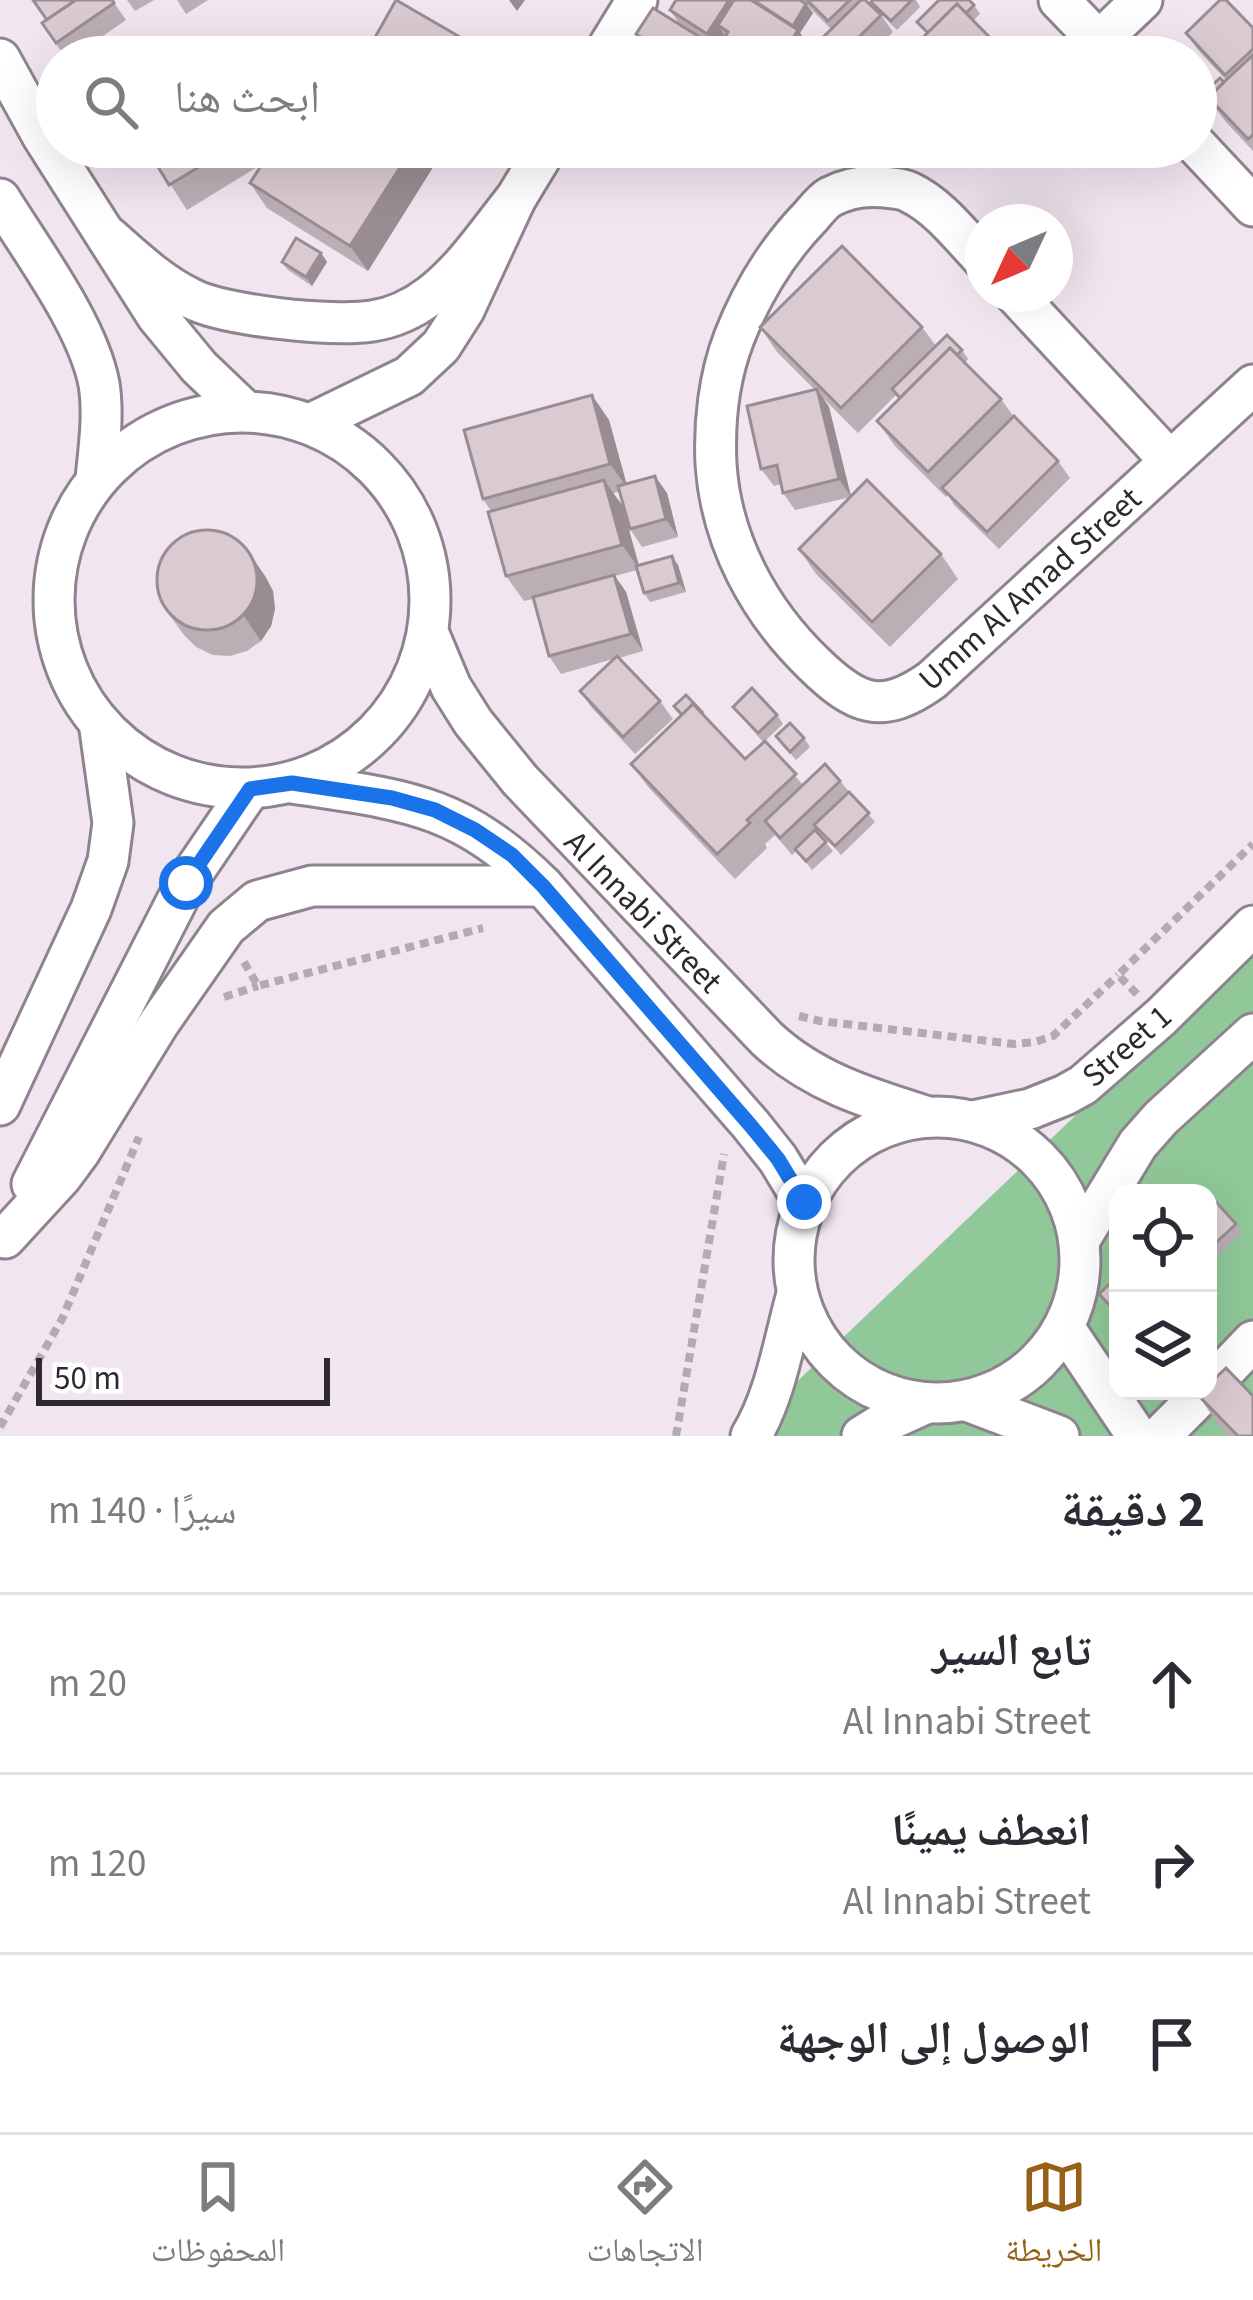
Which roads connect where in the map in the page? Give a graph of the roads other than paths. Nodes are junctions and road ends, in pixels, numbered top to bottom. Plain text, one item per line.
1 (637, 0) edge
2 (1060, 0) edge
3 (1142, 0) edge
4 (615, 36) edge
5 (1095, 36) edge
6 (1116, 36) edge
7 (0, 59) edge
8 (36, 123) edge
9 (1217, 167) edge
10 (64, 168) edge
11 (534, 168) edge
12 (516, 198) junction
13 (0, 199) edge
14 (1253, 206) edge
15 (109, 237) junction
16 (965, 240) edge
17 (1032, 312) edge
18 (1253, 385) edge
19 (245, 411) junction
20 (310, 424) junction
21 (1170, 461) junction
22 (96, 479) junction
23 (428, 632) junction
24 (99, 722) junction
25 (292, 783) junction
26 (250, 789) junction
27 (543, 886) junction
28 (1253, 926) edge
29 (1253, 1034) edge
30 (0, 1105) edge
31 (925, 1116) junction
32 (973, 1120) junction
33 (804, 1202) junction
34 (1079, 1241) junction
35 (3, 1243) edge
36 (797, 1294) junction
37 (1064, 1327) junction
38 (1248, 1358) edge
39 (1217, 1382) edge
40 (1197, 1400) edge
41 (968, 1401) junction
42 (927, 1403) junction
43 (751, 1436) edge
44 (862, 1436) edge
45 (1059, 1436) edge
46 (1137, 1436) edge
47 (1160, 1436) edge

1 - 4 street
2 - 5 street
3 - 6 street
7 - 8 street
9 - 14 street
10 - 15 street
11 - 12 street
12 - 15 street
12 - 20 street
13 - 22 street
15 - 19 street
16 - 21 street, Umm Al Amad Street
17 - 21 street, Umm Al Amad Street
18 - 21 street, Umm Al Amad Street
19 - 20 street
19 - 22 street
20 - 23 street
22 - 24 street
23 - 25 street
23 - 31 street, Al Innabi Street
24 - 26 street
24 - 30 street
25 - 26 street
25 - 27 street, Al Innabi Street
26 - 35 street
27 - 33 street, Al Innabi Street
27 - 35 street
28 - 32 street, Street 1
29 - 34 street
31 - 32 street
31 - 33 street
32 - 34 street
33 - 36 street
34 - 37 street
36 - 42 street
36 - 43 street
37 - 41 street
37 - 46 street
38 - 39 street
40 - 47 street
41 - 42 street
41 - 45 street
42 - 44 street

